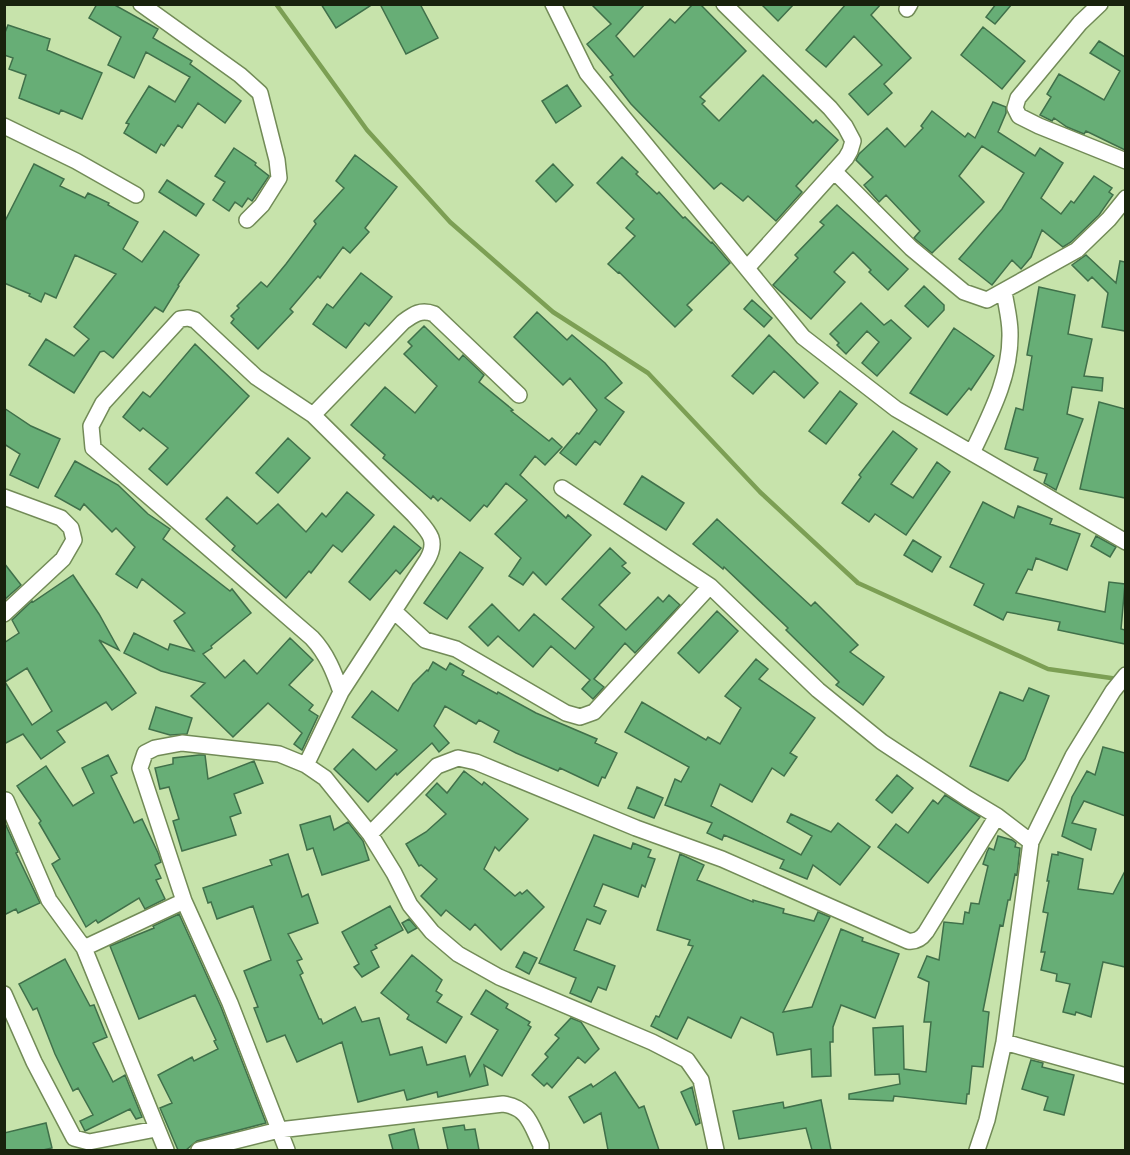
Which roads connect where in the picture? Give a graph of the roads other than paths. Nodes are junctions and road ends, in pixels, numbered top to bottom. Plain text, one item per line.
1 (141, 4) edge
2 (553, 4) edge
3 (724, 4) edge
4 (1100, 4) edge
5 (4, 126) edge
6 (1125, 161) edge
7 (834, 171) junction
8 (136, 195) dead end
9 (1125, 198) edge
10 (247, 220) dead end
11 (747, 268) junction
12 (1004, 291) junction
13 (519, 395) dead end
14 (313, 415) junction
15 (972, 453) junction
16 (562, 488) dead end
17 (4, 497) edge
18 (1125, 542) edge
19 (710, 586) junction
20 (394, 611) junction
21 (4, 614) edge
22 (1125, 675) edge
23 (341, 692) junction
24 (306, 765) junction
25 (6, 800) dead end
26 (997, 816) junction
27 (370, 834) junction
28 (1032, 842) junction
29 (184, 901) junction
30 (84, 948) junction
31 (4, 994) edge
32 (1004, 1042) junction
33 (1125, 1076) edge
34 (156, 1129) junction
35 (279, 1130) junction
36 (166, 1150) edge
37 (199, 1150) edge
38 (287, 1150) edge
39 (541, 1150) edge
40 (716, 1150) edge
41 (977, 1150) edge

1 - 10 street
2 - 11 street
3 - 7 street
4 - 6 street
5 - 8 street
7 - 11 street
7 - 12 street
9 - 12 street
11 - 15 street
12 - 15 street
13 - 14 street
14 - 20 street
14 - 23 street
15 - 18 street
16 - 19 street
17 - 21 street
19 - 20 street
19 - 26 street
20 - 23 street
22 - 28 street
23 - 24 street
24 - 27 street
24 - 29 street
25 - 30 street
26 - 27 street
26 - 28 street
27 - 40 street
28 - 32 street
29 - 30 street
29 - 35 street
30 - 34 street
31 - 34 street
32 - 33 street
32 - 41 street
34 - 36 street
35 - 37 street
35 - 38 street
35 - 39 street

